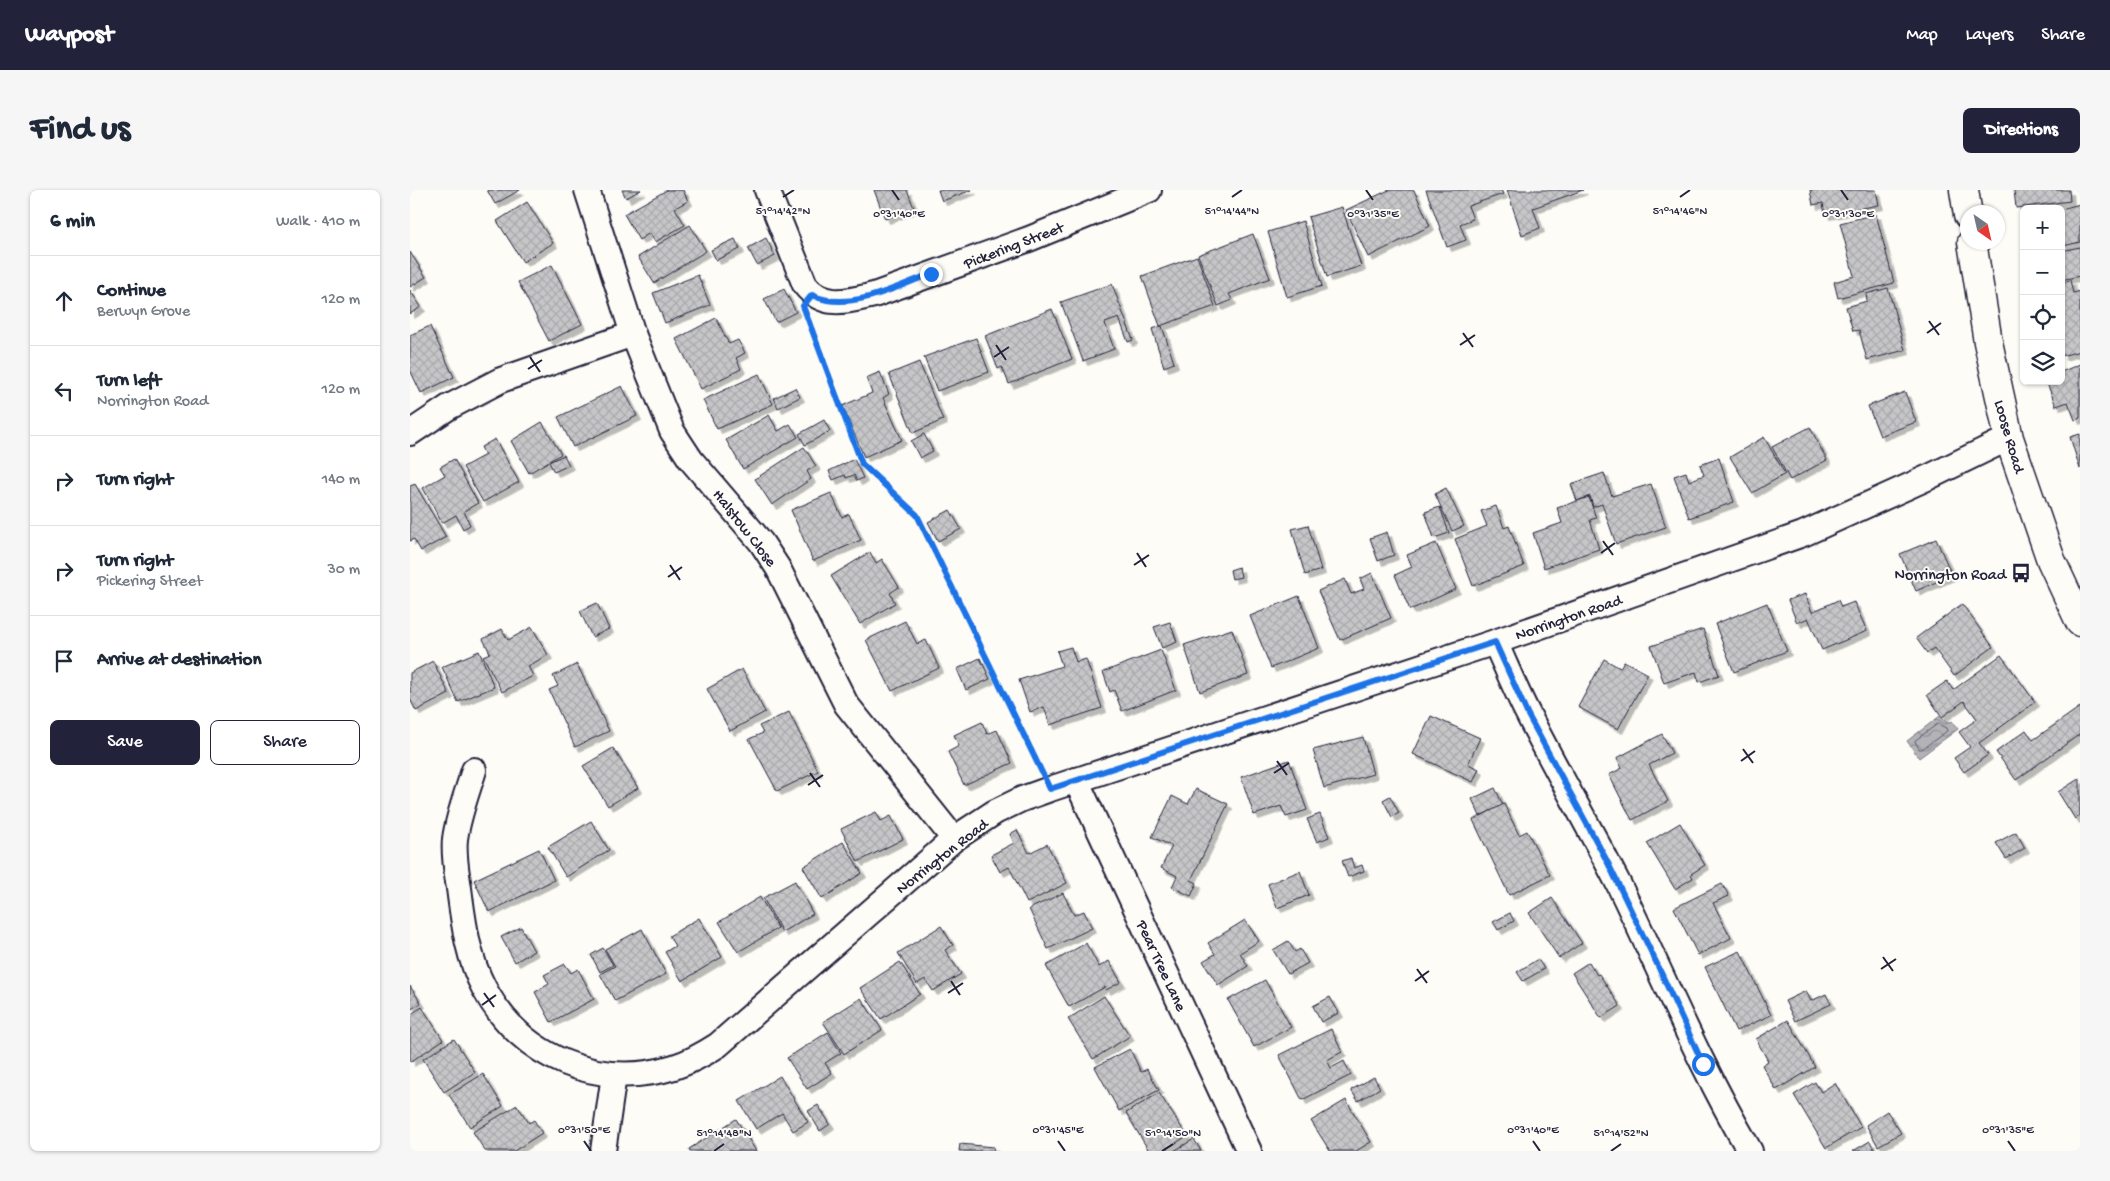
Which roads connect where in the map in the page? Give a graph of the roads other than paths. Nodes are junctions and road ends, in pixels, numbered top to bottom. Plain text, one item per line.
1 (587, 190) edge
2 (767, 190) edge
3 (1149, 190) edge
4 (1964, 190) edge
5 (1966, 205) edge
6 (1973, 250) edge
7 (633, 334) junction
8 (410, 433) edge
9 (2010, 438) junction
10 (2080, 622) edge
11 (1495, 642) junction
12 (474, 770) dead end
13 (1076, 780) junction
14 (954, 839) junction
15 (614, 1075) junction
16 (603, 1151) edge
17 (1249, 1151) edge
18 (1750, 1151) edge

1 - 7 street, Halstow Close
2 - 3 street, Pickering Street
4 - 5 highway
6 - 9 highway, Loose Road
7 - 8 street
7 - 14 street, Halstow Close
9 - 10 highway, Loose Road
9 - 11 street, Norrington Road
11 - 13 street, Norrington Road
11 - 18 street
12 - 15 street, Norrington Road
13 - 14 street, Norrington Road
13 - 17 street, Pear Tree Lane
14 - 15 street, Norrington Road
15 - 16 street

